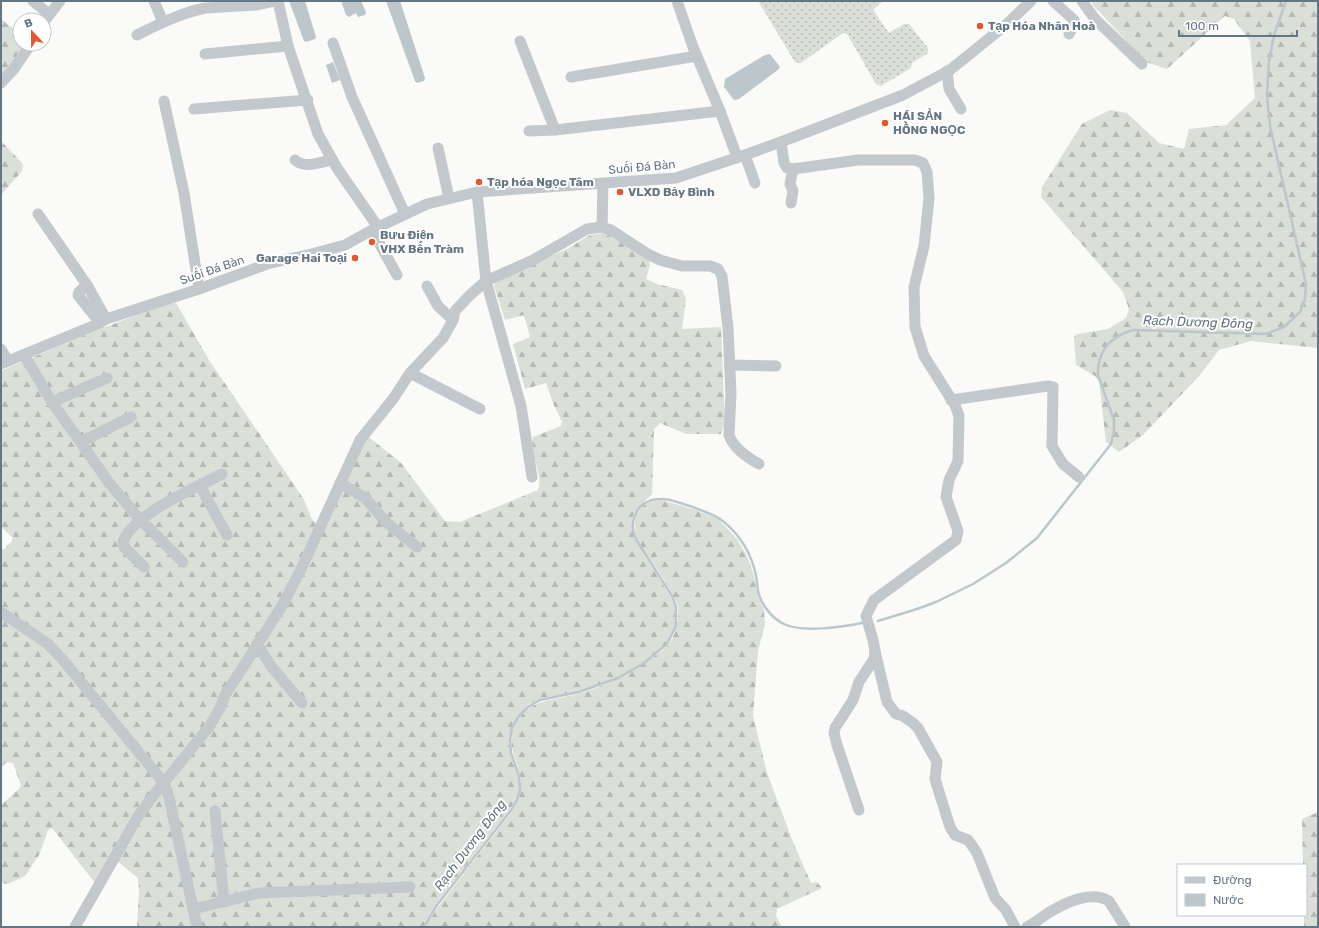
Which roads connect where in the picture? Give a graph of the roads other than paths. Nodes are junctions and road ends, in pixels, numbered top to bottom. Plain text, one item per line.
1 (33, 1) edge
2 (60, 1) edge
3 (154, 1) edge
4 (276, 1) edge
5 (677, 1) edge
6 (1031, 1) edge
7 (1054, 1) edge
8 (1082, 1) edge
9 (204, 4) edge
10 (42, 12) edge
11 (52, 12) edge
12 (163, 22) junction
13 (1069, 34) dead end
14 (137, 35) dead end
15 (520, 41) dead end
16 (333, 43) dead end
17 (288, 46) junction
18 (25, 52) edge
19 (205, 54) dead end
20 (696, 56) junction
21 (1142, 64) dead end
22 (947, 72) junction
23 (571, 77) dead end
24 (1, 83) edge
25 (308, 100) junction
26 (164, 101) dead end
27 (194, 109) dead end
28 (961, 109) dead end
29 (720, 111) junction
30 (555, 130) junction
31 (529, 131) dead end
32 (781, 142) junction
33 (438, 148) dead end
34 (741, 156) junction
35 (295, 160) dead end
36 (332, 160) junction
37 (793, 169) junction
38 (603, 183) junction
39 (755, 183) dead end
40 (477, 192) junction
41 (449, 198) junction
42 (791, 203) dead end
43 (38, 214) dead end
44 (405, 214) junction
45 (602, 227) junction
46 (375, 228) junction
47 (397, 276) dead end
48 (486, 281) junction
49 (427, 286) dead end
50 (199, 289) junction
51 (453, 320) junction
52 (103, 321) junction
53 (1, 349) edge
54 (24, 355) junction
55 (4, 363) edge
56 (730, 365) junction
57 (776, 366) dead end
58 (410, 372) junction
59 (107, 378) dead end
60 (951, 400) junction
61 (52, 402) junction
62 (480, 409) dead end
63 (132, 417) dead end
64 (81, 442) junction
65 (759, 464) dead end
66 (222, 474) dead end
67 (532, 477) dead end
68 (1079, 477) dead end
69 (340, 483) junction
70 (200, 486) junction
71 (141, 520) junction
72 (227, 535) dead end
73 (417, 547) dead end
74 (183, 562) dead end
75 (144, 567) dead end
76 (1, 612) edge
77 (257, 644) junction
78 (875, 651) junction
79 (302, 703) dead end
80 (164, 783) junction
81 (858, 810) dead end
82 (215, 811) dead end
83 (410, 887) dead end
84 (224, 902) junction
85 (193, 909) junction
86 (74, 927) edge
87 (197, 927) edge
88 (1015, 927) edge
89 (1027, 927) edge
90 (1125, 927) edge

1 - 10 street
2 - 11 street
3 - 12 street
4 - 9 street
4 - 17 street
5 - 20 street
6 - 22 street, Suối Đá Bàn
7 - 13 street
8 - 21 street
9 - 12 street
12 - 14 street
15 - 30 street
16 - 44 street
17 - 19 street
17 - 25 street
18 - 24 street
20 - 23 street
20 - 29 street
22 - 28 street
22 - 32 street, Suối Đá Bàn
25 - 27 street
25 - 36 street
26 - 50 street
29 - 30 street
29 - 34 street
30 - 31 street
32 - 34 street, Suối Đá Bàn
32 - 37 street
33 - 41 street
34 - 38 street, Suối Đá Bàn
34 - 39 street
35 - 36 street
36 - 46 street
37 - 42 street
37 - 60 street
38 - 40 street, Suối Đá Bàn
38 - 45 street
40 - 41 street, Suối Đá Bàn
40 - 48 street
41 - 44 street, Suối Đá Bàn
43 - 52 street
44 - 46 street, Suối Đá Bàn
45 - 48 street
45 - 56 street
46 - 47 street
46 - 50 street, Suối Đá Bàn
48 - 51 street
48 - 67 street
49 - 51 street
50 - 52 street, Suối Đá Bàn
51 - 58 street
52 - 54 street, Suối Đá Bàn
53 - 55 street
54 - 55 street, Suối Đá Bàn
54 - 61 street
56 - 57 street
56 - 65 street
58 - 62 street
58 - 69 street
59 - 61 street
60 - 68 street
60 - 78 street
61 - 64 street
63 - 64 street
64 - 71 street
66 - 70 street
69 - 73 street
69 - 77 street
70 - 71 street
70 - 72 street
71 - 74 street
71 - 75 street
76 - 80 street
77 - 79 street
77 - 80 street
78 - 81 street
78 - 88 street
80 - 85 street
80 - 86 street
82 - 84 street
83 - 84 street
84 - 85 street
85 - 87 street
89 - 90 street

